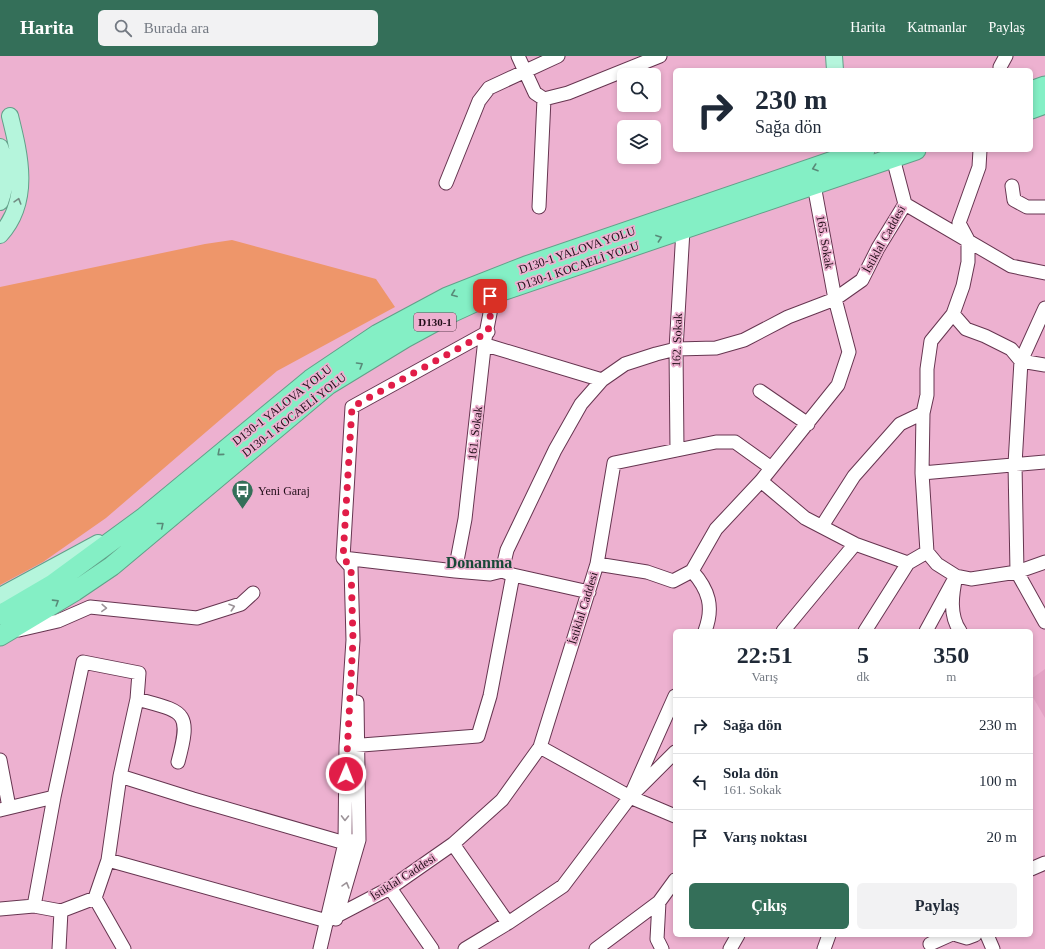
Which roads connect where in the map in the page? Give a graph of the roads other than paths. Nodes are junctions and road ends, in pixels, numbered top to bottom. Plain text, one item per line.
1 (518, 56) edge
2 (558, 56) edge
3 (660, 56) edge
4 (834, 56) edge
5 (835, 68) edge
6 (524, 72) junction
7 (1045, 86) edge
8 (1033, 90) edge
9 (544, 99) junction
10 (1045, 104) edge
11 (1033, 108) edge
12 (10, 116) dead end
13 (0, 147) edge
14 (860, 152) edge
15 (910, 152) edge
16 (980, 152) edge
17 (893, 158) junction
18 (838, 162) edge
19 (446, 183) dead end
20 (814, 185) junction
21 (1012, 186) dead end
22 (0, 202) edge
23 (905, 204) junction
24 (539, 207) dead end
25 (1045, 207) edge
26 (683, 230) junction
27 (0, 235) edge
28 (968, 240) junction
29 (1045, 273) edge
30 (490, 296) junction
31 (835, 299) junction
32 (1045, 308) edge
33 (953, 314) junction
34 (487, 339) junction
35 (676, 349) junction
36 (1022, 360) junction
37 (1045, 365) edge
38 (602, 380) junction
39 (760, 391) dead end
40 (923, 412) junction
41 (808, 424) junction
42 (677, 450) junction
43 (1045, 462) edge
44 (1015, 464) junction
45 (770, 467) junction
46 (922, 473) junction
47 (760, 481) junction
48 (144, 518) junction
49 (822, 526) junction
50 (855, 544) junction
51 (927, 552) junction
52 (343, 558) junction
53 (1045, 562) edge
54 (597, 564) junction
55 (908, 564) junction
56 (455, 571) junction
57 (692, 571) junction
58 (1016, 572) junction
59 (507, 573) junction
60 (956, 576) junction
61 (589, 592) junction
62 (254, 593) dead end
63 (0, 596) edge
64 (1, 615) edge
65 (1045, 622) edge
66 (705, 629) edge
67 (785, 629) edge
68 (866, 629) edge
69 (927, 629) edge
70 (959, 629) edge
71 (0, 636) edge
72 (137, 699) junction
73 (673, 700) edge
74 (351, 746) junction
75 (540, 747) junction
76 (673, 754) edge
77 (0, 760) edge
78 (178, 762) dead end
79 (120, 776) junction
80 (54, 797) junction
81 (630, 797) junction
82 (4, 808) edge
83 (673, 815) edge
84 (359, 840) junction
85 (345, 842) junction
86 (452, 844) junction
87 (108, 860) junction
88 (1045, 863) edge
89 (1033, 868) edge
90 (673, 883) edge
91 (390, 888) junction
92 (95, 898) junction
93 (659, 902) junction
94 (34, 906) junction
95 (0, 909) edge
96 (61, 911) junction
97 (332, 919) junction
98 (508, 923) junction
99 (737, 937) edge
100 (827, 937) edge
101 (946, 937) edge
102 (988, 937) edge
103 (932, 943) edge
104 (657, 946) edge
105 (59, 949) edge
106 (124, 949) edge
107 (320, 949) edge
108 (327, 949) edge
109 (432, 949) edge
110 (466, 949) edge
111 (596, 949) edge
112 (730, 949) edge
113 (824, 949) edge
114 (993, 949) edge

1 - 6 street
2 - 6 street
3 - 9 street
4 - 5 main road
6 - 9 street
6 - 19 street
7 - 8 highway
9 - 24 street
10 - 11 highway
27 -> 12 main road
13 - 22 main road
14 - 18 highway, D130-1 YALOVA YOLU / D130-1
15 - 17 highway, D130-1 KOCAELİ YOLU / D130-1
16 - 28 street
17 - 18 highway, D130-1 KOCAELİ YOLU / D130-1
17 - 23 street, İstiklal Caddesi
18 - 20 highway, D130-1 KOCAELİ YOLU / D130-1
18 -> 48 highway, D130-1 YALOVA YOLU / D130-1
20 - 26 highway, D130-1 KOCAELİ YOLU / D130-1
20 - 31 street, 165. Sokak
21 - 25 street
23 - 28 street
23 - 31 street, İstiklal Caddesi
30 -> 26 highway, D130-1 KOCAELİ YOLU / D130-1
26 - 35 street, 162. Sokak
28 - 29 street
28 - 33 street
30 - 34 street, 161. Sokak
71 -> 30 highway, D130-1 KOCAELİ YOLU / D130-1
31 - 35 street, İstiklal Caddesi
31 - 41 street
32 - 36 street
33 - 36 street
33 - 40 street
34 - 38 street
34 - 52 street
34 - 56 street, 161. Sokak
35 - 38 street, İstiklal Caddesi
35 - 42 street, 162. Sokak
36 - 37 street
36 - 44 street
38 - 59 street, İstiklal Caddesi
39 - 41 street
40 - 46 street
40 - 49 street
41 - 45 street
42 - 45 street
42 - 54 street
43 - 44 street
44 - 46 street
44 - 58 street
45 - 47 street
46 - 51 street
47 - 49 street
47 - 57 street
48 - 63 main road
48 - 64 highway, D130-1 YALOVA YOLU / D130-1
49 - 50 street
50 - 55 street
50 - 67 street
51 - 55 street
51 - 60 street
52 - 56 street
52 - 74 street
53 - 58 street
54 - 57 street, İstiklal Caddesi
54 - 61 street, İstiklal Caddesi
55 - 68 street
56 - 59 street
57 - 66 street
58 - 60 street
58 - 65 street
59 - 61 street
59 - 74 street, İstiklal Caddesi
60 - 69 street
60 - 70 street
61 - 75 street, İstiklal Caddesi
71 -> 62 street
72 - 78 street
72 - 79 street
72 - 80 street
73 - 81 street
74 - 84 street
74 -> 85 street
75 - 81 street
75 - 86 street, İstiklal Caddesi
76 - 81 street
77 - 82 street
79 - 85 street
79 - 87 street
80 - 82 street
80 - 94 street
81 - 83 street
81 - 98 street
84 - 85 street
97 -> 84 street
85 - 97 street
86 - 91 street, İstiklal Caddesi
86 - 98 street
87 - 92 street
87 - 97 street
88 - 89 street
90 - 93 street
91 - 97 street, İstiklal Caddesi
91 - 109 street
92 - 96 street
92 - 106 street
93 - 104 street
93 - 111 street
94 - 95 street
94 - 96 street
96 - 105 street
97 - 107 street
97 - 108 street
98 - 110 street
99 - 112 street
100 - 113 street
101 - 103 street
102 - 114 street

